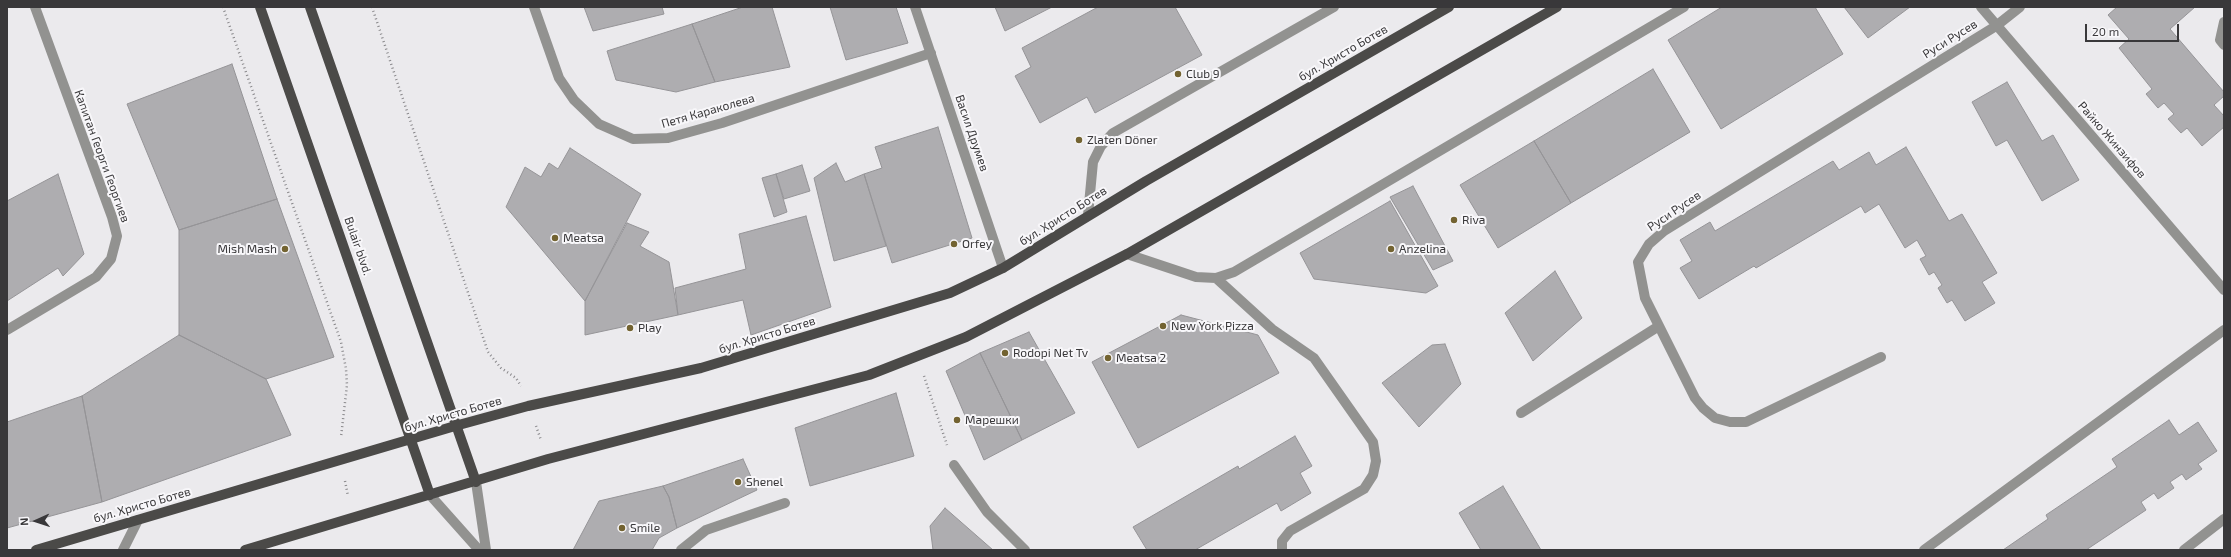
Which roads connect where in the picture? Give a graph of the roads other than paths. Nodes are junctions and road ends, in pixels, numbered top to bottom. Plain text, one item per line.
1 (35, 7) edge
2 (260, 7) edge
3 (310, 7) edge
4 (534, 7) edge
5 (915, 7) edge
6 (1334, 7) edge
7 (1450, 7) edge
8 (1557, 7) edge
9 (1684, 7) edge
10 (1981, 7) edge
11 (2020, 7) edge
12 (2224, 22) edge
13 (1996, 26) junction
14 (2224, 45) edge
15 (931, 53) junction
16 (1088, 215) junction
17 (1127, 254) junction
18 (1003, 268) junction
19 (1216, 278) junction
20 (2224, 290) edge
21 (1659, 326) junction
22 (7, 330) edge
23 (2224, 330) edge
24 (1881, 357) dead end
25 (1521, 413) dead end
26 (455, 426) junction
27 (412, 439) junction
28 (954, 465) road end
29 (476, 482) junction
30 (430, 494) junction
31 (785, 503) dead end
32 (2224, 519) edge
33 (138, 520) junction
34 (36, 550) edge
35 (123, 550) edge
36 (245, 550) edge
37 (479, 550) edge
38 (486, 550) edge
39 (681, 550) edge
40 (1025, 550) edge
41 (1282, 550) edge
42 (1924, 550) edge
43 (2184, 550) edge

1 - 22 street, Капитан Георги Георгиев
2 - 27 main road, Bulair blvd.
3 - 26 main road
4 - 15 street, Петя Караколева
5 - 15 street, Васил Друмев
6 - 16 street
7 - 16 main road, бул. Христо Ботев
8 - 17 main road
9 - 19 street
10 - 13 street, Райко Жинзифов
11 - 13 street, Руси Русев
12 - 14 street
13 - 20 street, Райко Жинзифов
13 - 21 street, Руси Русев
15 - 18 street, Васил Друмев
16 - 18 main road, бул. Христо Ботев
17 - 19 street
17 - 29 main road
18 - 26 main road, бул. Христо Ботев
19 - 41 street
21 - 24 street, Руси Русев
21 - 25 street
23 - 42 street
26 - 27 main road, бул. Христо Ботев
26 - 29 main road
27 - 30 main road, Bulair blvd.
27 - 33 main road, бул. Христо Ботев
28 - 40 street
29 - 30 main road
29 - 38 street
30 - 36 main road
30 - 37 street
31 - 39 street
32 - 43 street
33 - 34 main road, бул. Христо Ботев
33 - 35 street

